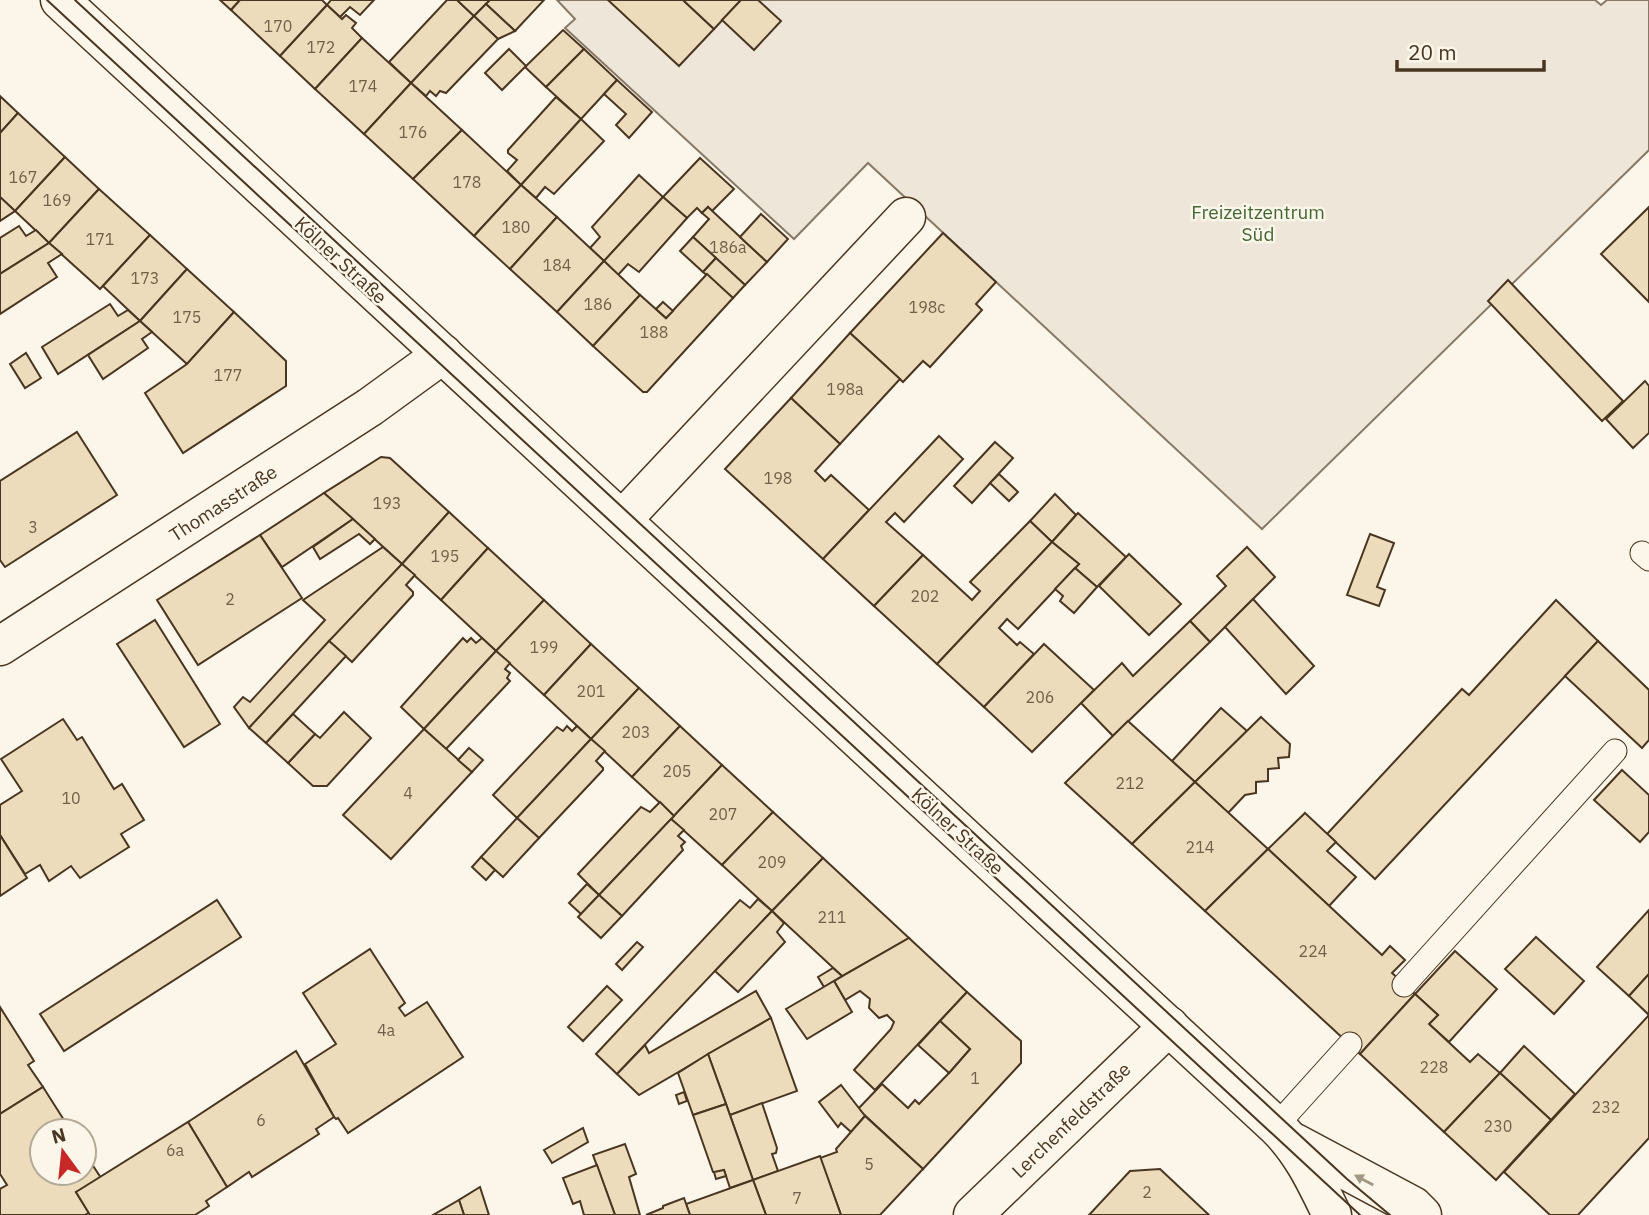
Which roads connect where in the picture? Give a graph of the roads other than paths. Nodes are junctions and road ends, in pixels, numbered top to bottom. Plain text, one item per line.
1 (60, 0) edge
2 (906, 217) dead end
3 (443, 354) junction
4 (622, 520) junction
5 (0, 646) edge
6 (1615, 751) dead end
7 (1404, 985) dead end
8 (1169, 1026) junction
9 (1350, 1044) dead end
10 (1284, 1134) junction
11 (973, 1215) edge
12 (1332, 1215) edge
13 (1422, 1215) edge

1 - 3 main road, Kölner Straße
2 - 4 main road
3 - 4 main road, Kölner Straße
3 - 5 main road, Thomasstraße
4 - 8 main road, Kölner Straße
6 - 7 lane
8 - 10 main road, Kölner Straße
8 - 11 main road, Lerchenfeldstraße
9 - 10 lane
10 - 12 main road, Kölner Straße
13 -> 10 main road, Kölner Straße

